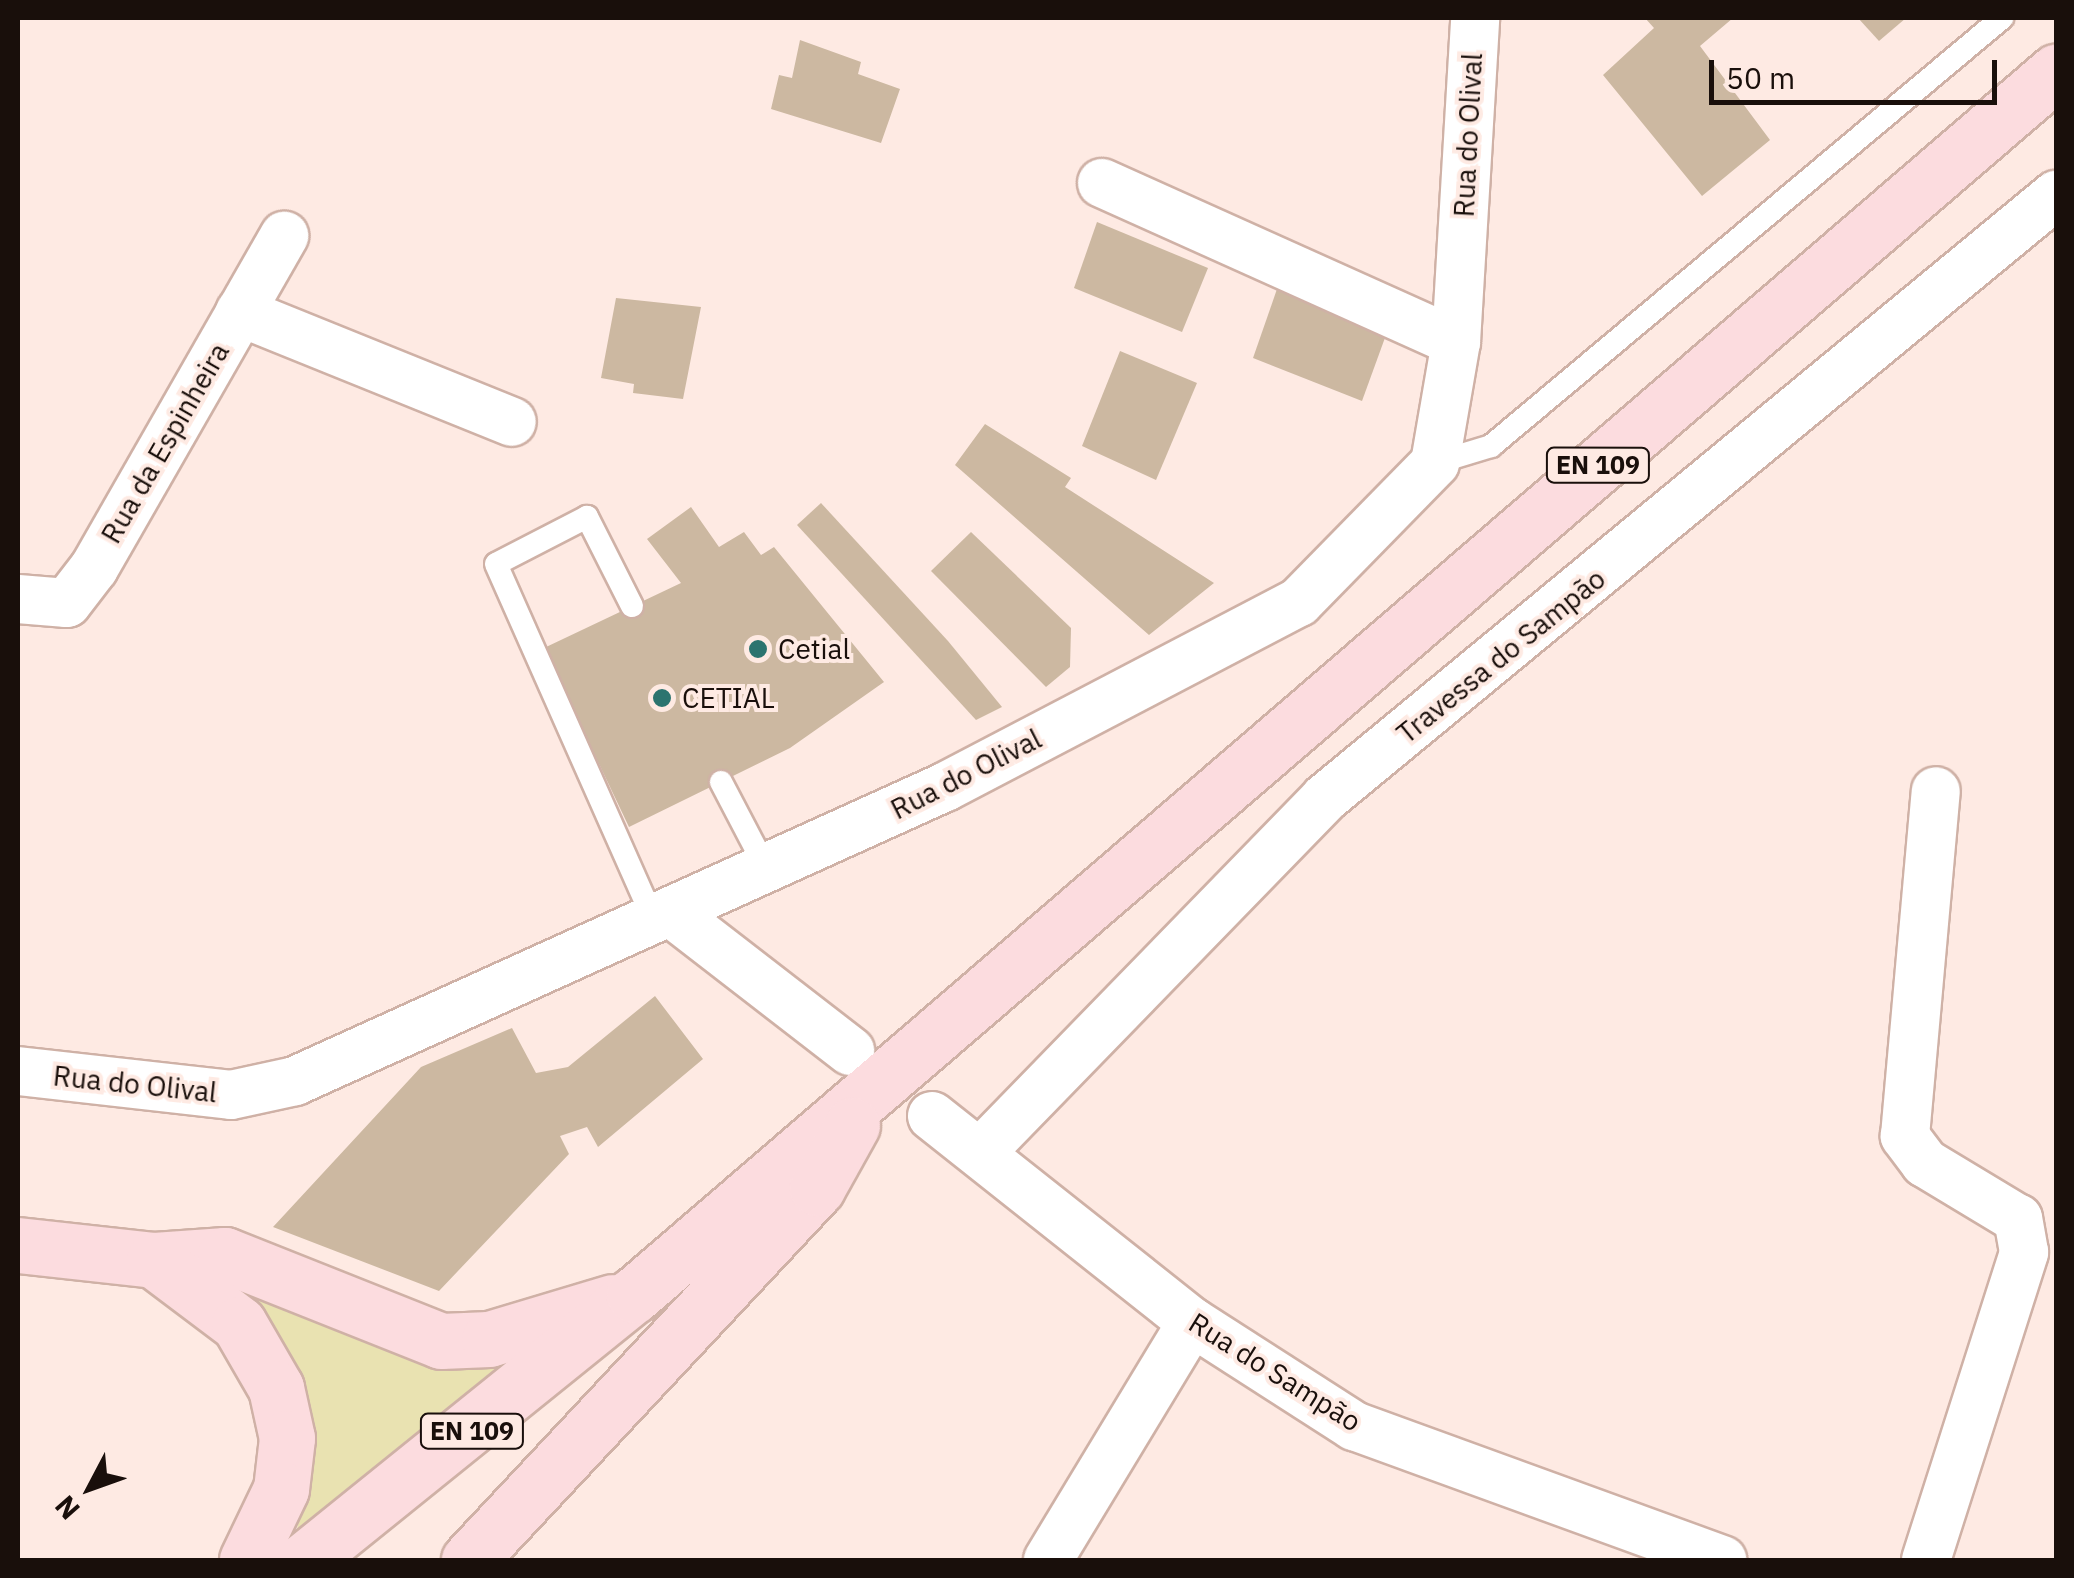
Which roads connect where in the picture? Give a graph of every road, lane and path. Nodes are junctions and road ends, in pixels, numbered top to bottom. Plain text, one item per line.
1 (1475, 18) edge
2 (2002, 18) edge
3 (2056, 72) edge
4 (1102, 183) dead end
5 (2056, 195) edge
6 (284, 236) dead end
7 (240, 312) junction
8 (1456, 342) junction
9 (512, 422) dead end
10 (1436, 463) junction
11 (18, 599) edge
12 (632, 606) dead end
13 (721, 782) dead end
14 (1936, 791) dead end
15 (767, 870) junction
16 (664, 918) junction
17 (18, 1070) edge
18 (860, 1072) junction
19 (932, 1116) dead end
20 (980, 1153) junction
21 (18, 1245) edge
22 (154, 1260) junction
23 (634, 1295) junction
24 (1192, 1322) junction
25 (247, 1560) edge
26 (305, 1560) edge
27 (469, 1560) edge
28 (1048, 1560) edge
29 (1722, 1560) edge
30 (1926, 1560) edge

1 - 8 street, Rua do Olival
2 - 10 lane
3 - 18 main road, EN 109
4 - 8 street
5 - 20 street, Travessa do Sampão
6 - 7 street, Rua da Espinheira
7 - 9 street
7 - 11 street, Rua da Espinheira
8 - 10 street, Rua do Olival
10 - 15 street, Rua do Olival
12 - 16 lane
13 - 15 lane
14 - 30 street
15 - 16 street, Rua do Olival
16 - 17 street, Rua do Olival
16 - 18 street
18 - 23 main road, EN 109
18 - 27 main road
19 - 20 street, Rua do Sampão
20 - 24 street, Rua do Sampão
21 - 22 main road
22 - 23 main road
22 - 25 main road
23 - 26 main road, EN 109
24 - 28 street
24 - 29 street, Rua do Sampão

